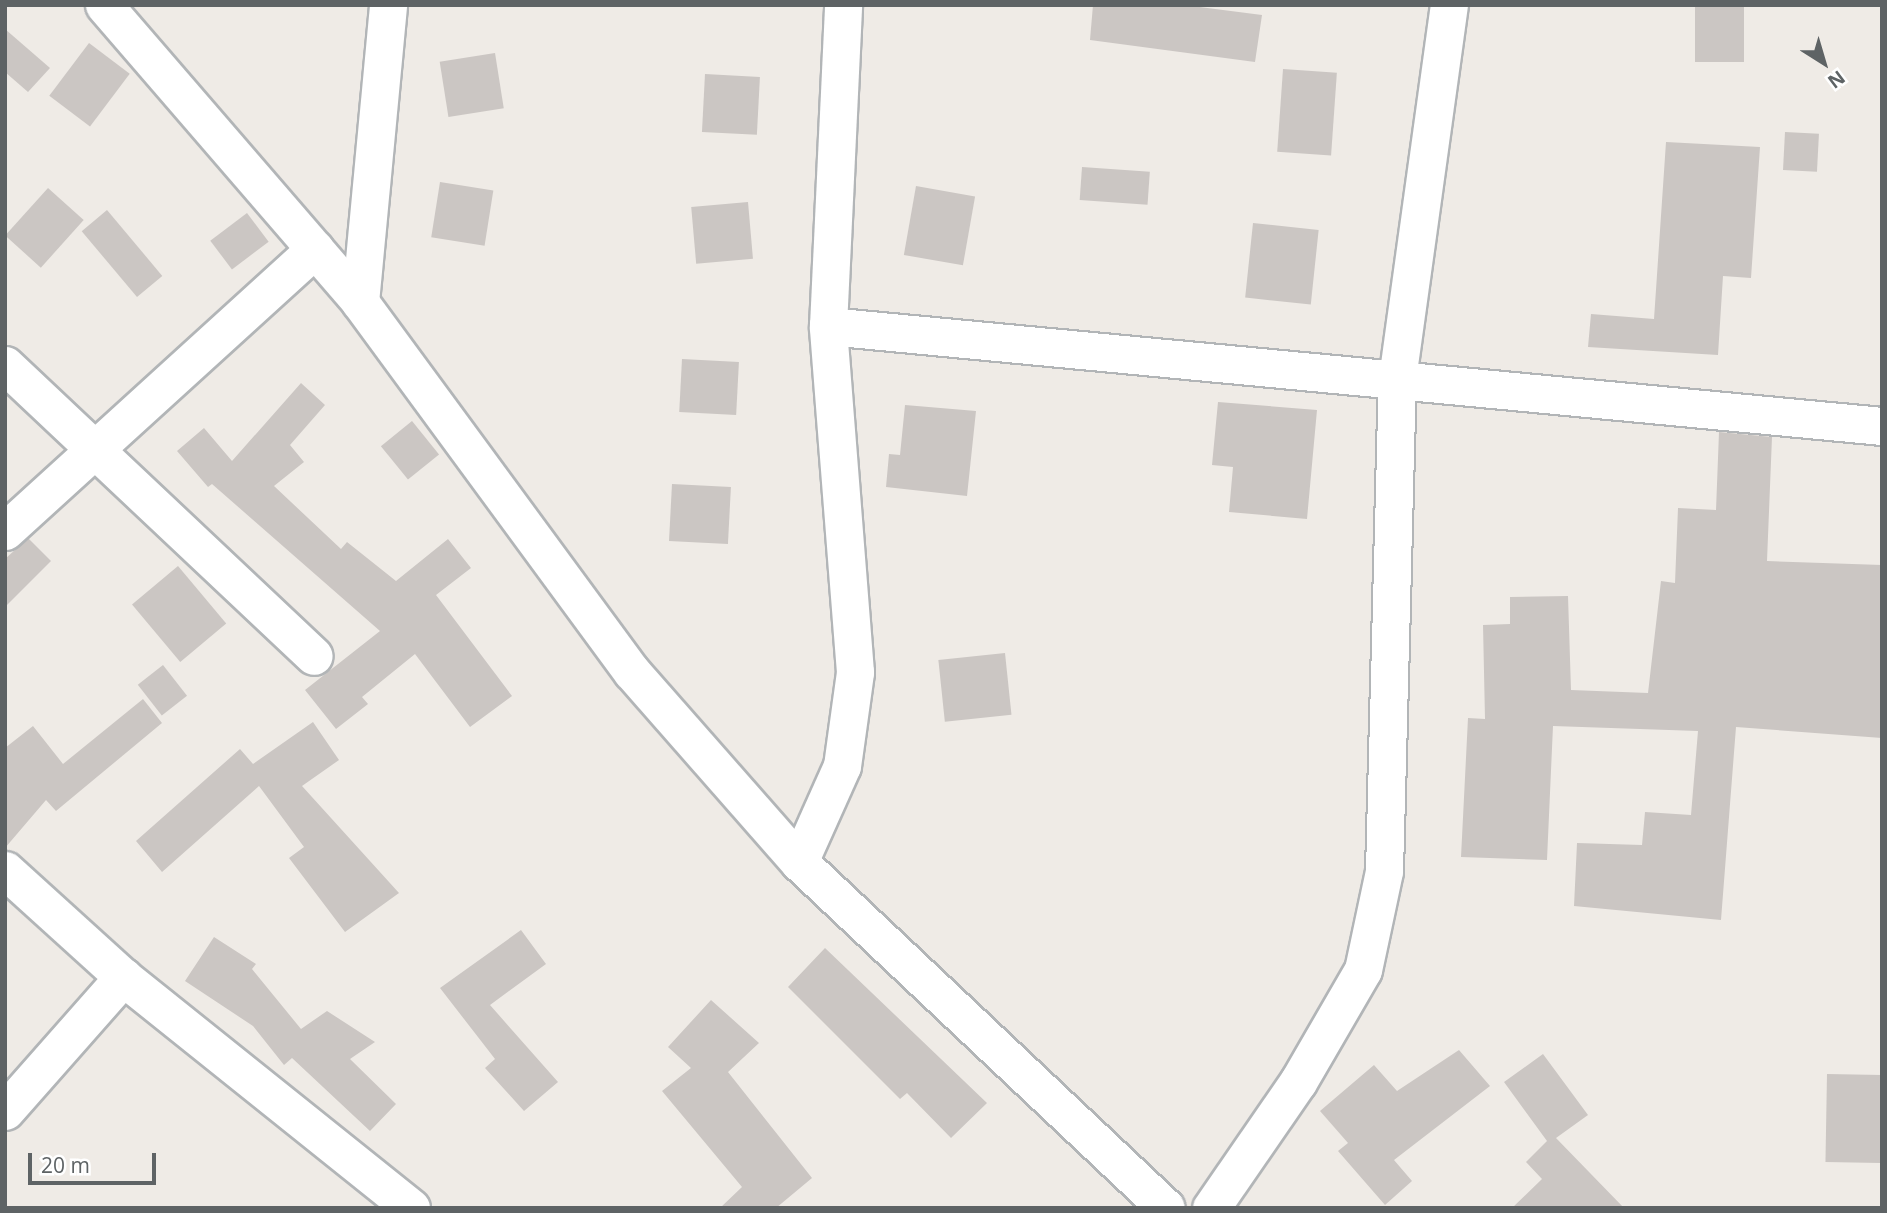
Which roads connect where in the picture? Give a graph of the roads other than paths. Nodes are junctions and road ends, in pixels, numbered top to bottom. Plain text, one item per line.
1 (104, 5) edge
2 (388, 5) edge
3 (843, 5) edge
4 (1449, 5) edge
5 (315, 249) junction
6 (360, 302) junction
7 (828, 326) junction
8 (5, 365) edge
9 (1398, 379) junction
10 (1882, 426) edge
11 (89, 449) junction
12 (5, 531) edge
13 (314, 656) dead end
14 (799, 862) junction
15 (5, 870) edge
16 (123, 977) junction
17 (5, 1111) edge
18 (411, 1208) edge
19 (1166, 1208) edge
20 (1211, 1208) edge

1 - 5 street
2 - 6 street
3 - 7 street
4 - 9 street
5 - 6 street
5 - 11 street
6 - 14 street
7 - 9 street
7 - 14 street
8 - 11 street
9 - 10 street
9 - 20 street
11 - 12 street
11 - 13 street
14 - 19 street
15 - 16 street
16 - 17 street
16 - 18 street

